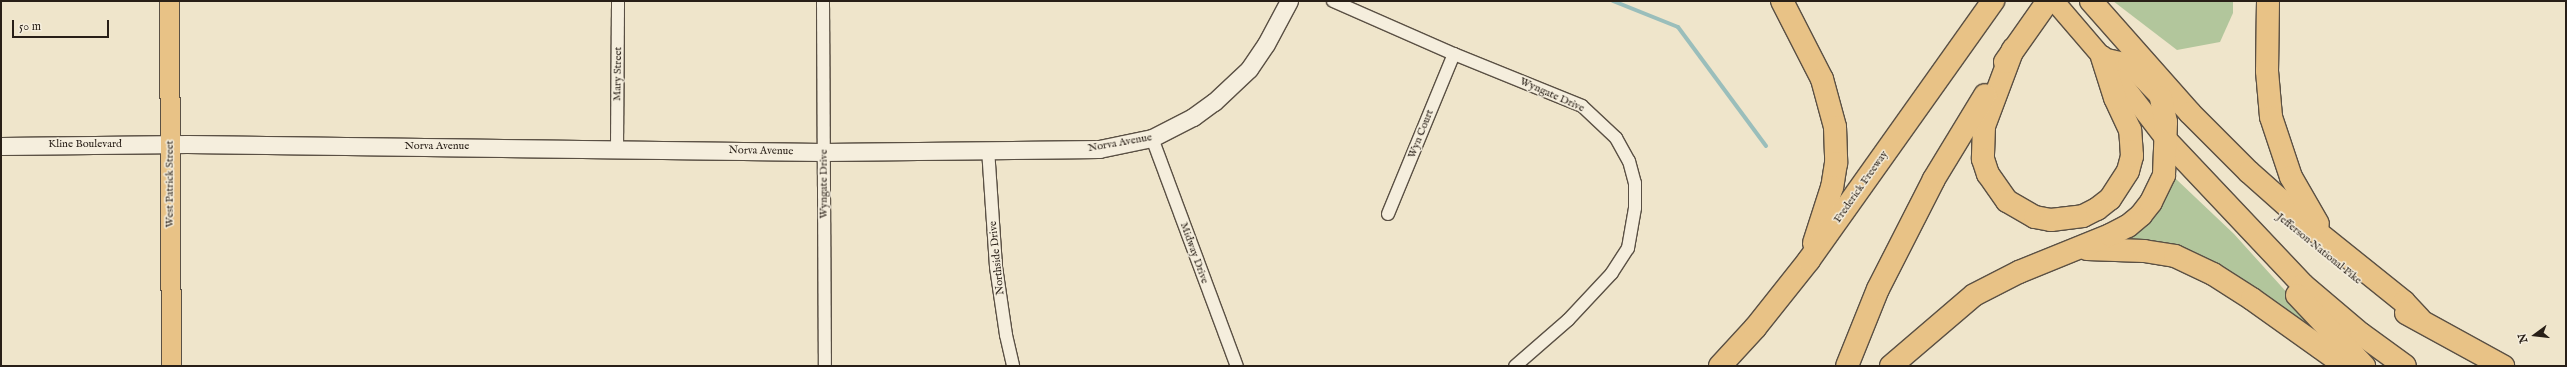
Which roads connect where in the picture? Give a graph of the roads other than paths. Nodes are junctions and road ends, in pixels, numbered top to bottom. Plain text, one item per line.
1 (169, 1) edge
2 (618, 1) edge
3 (823, 1) edge
4 (1289, 1) edge
5 (1333, 1) edge
6 (1782, 1) edge
7 (1993, 1) edge
8 (2048, 1) edge
9 (2054, 1) edge
10 (2268, 1) edge
11 (2096, 6) edge
12 (2013, 49) junction
13 (1454, 54) junction
14 (2102, 57) junction
15 (2161, 98) junction
16 (1152, 138) junction
17 (2166, 140) junction
18 (169, 144) junction
19 (1, 146) edge
20 (617, 148) junction
21 (988, 150) junction
22 (823, 152) junction
23 (1388, 214) dead end
24 (2234, 214) junction
25 (2331, 244) junction
26 (2068, 252) junction
27 (1809, 260) junction
28 (2420, 319) junction
29 (171, 366) edge
30 (825, 366) edge
31 (1013, 366) edge
32 (1237, 366) edge
33 (1515, 366) edge
34 (1720, 366) edge
35 (1847, 366) edge
36 (1891, 366) edge
37 (2346, 366) edge
38 (2364, 366) edge
39 (2405, 366) edge
40 (2503, 366) edge

1 - 18 main road, West Patrick Street
2 - 20 street, Mary Street
3 - 22 street, Wyngate Drive
4 - 16 street, Norva Avenue
5 - 13 street, Wyngate Drive
6 - 27 highway
7 - 27 highway, Frederick Freeway
8 - 12 highway
9 - 14 main road
10 - 25 highway
11 - 25 highway
12 - 14 highway
12 - 35 highway
13 - 23 street, Wyn Court
13 - 33 street, Wyngate Drive
14 - 15 main road
14 - 17 main road
15 - 17 highway
15 - 28 highway, Jefferson National Pike
16 - 21 street, Norva Avenue
16 - 32 street, Midway Drive
17 - 24 highway
17 - 26 highway
18 - 19 street, Kline Boulevard
18 - 20 street, Norva Avenue
18 - 29 main road, West Patrick Street
20 - 22 street, Norva Avenue
21 - 22 street, Norva Avenue
21 - 31 street, Northside Drive
22 - 30 street, Wyngate Drive
24 - 38 highway
24 - 39 highway
25 - 28 highway
26 - 36 highway
26 - 37 highway
27 - 34 highway, Frederick Freeway
28 - 40 highway, Jefferson National Pike

